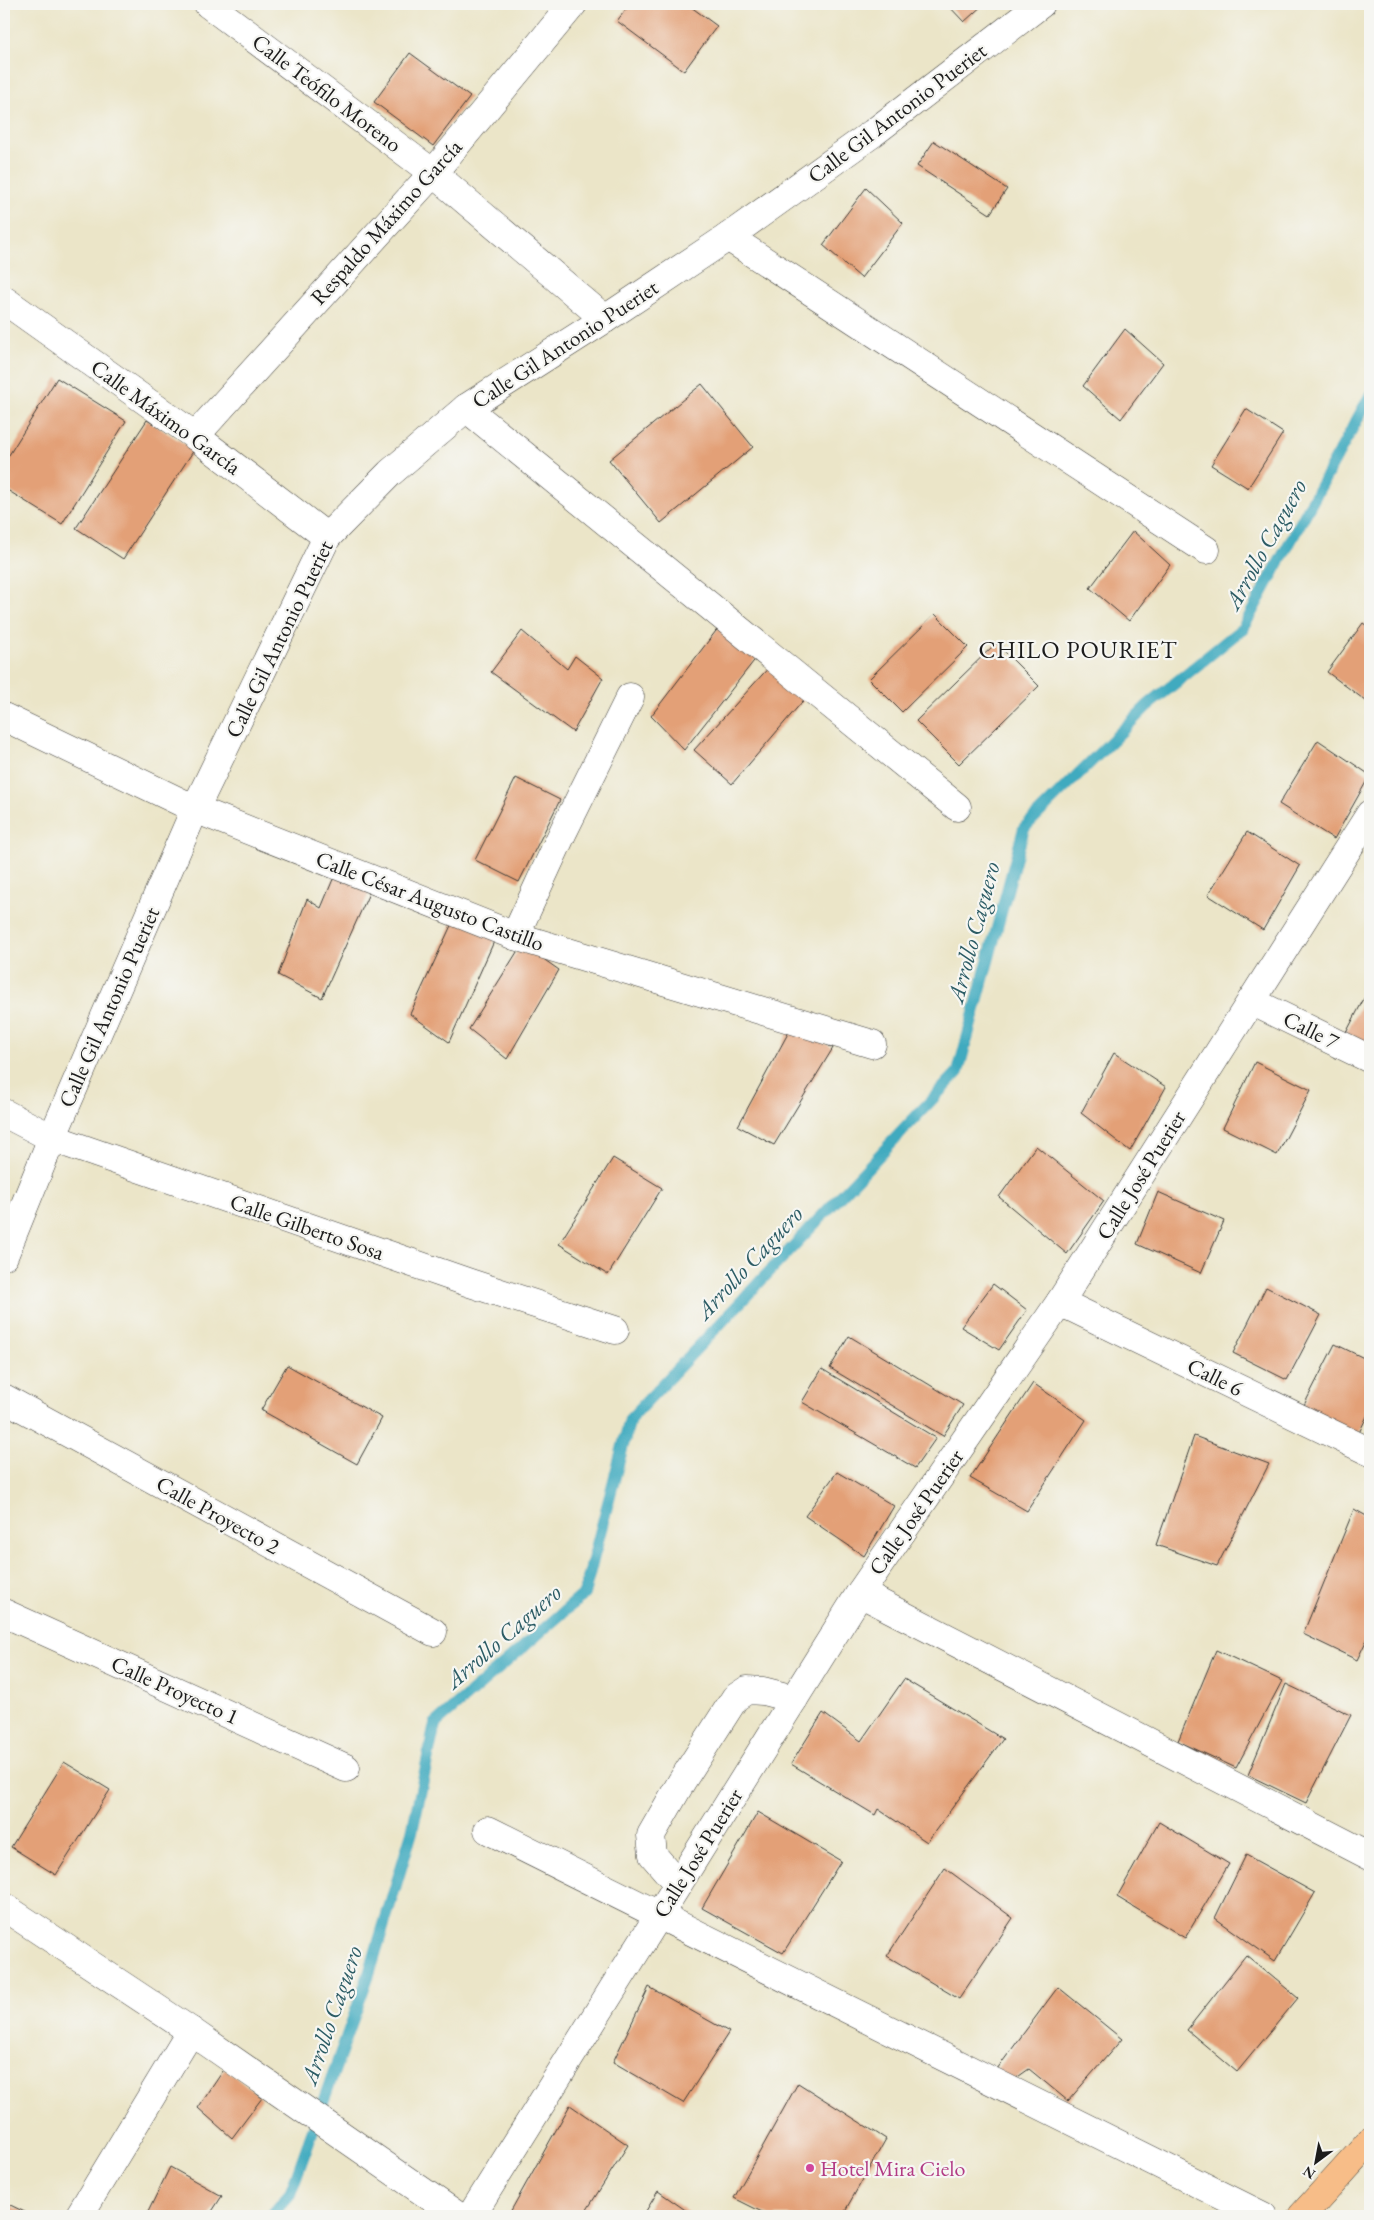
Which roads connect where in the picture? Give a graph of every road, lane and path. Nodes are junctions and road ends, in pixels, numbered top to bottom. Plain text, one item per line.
1 (208, 4) edge
2 (573, 4) edge
3 (1041, 4) edge
4 (433, 173) junction
5 (728, 237) junction
6 (4, 300) edge
7 (605, 319) junction
8 (466, 408) junction
9 (194, 436) junction
10 (327, 537) junction
11 (1206, 550) dead end
12 (630, 698) dead end
13 (4, 717) edge
14 (957, 807) dead end
15 (195, 809) junction
16 (1370, 814) edge
17 (515, 936) junction
18 (1251, 1000) junction
19 (872, 1044) dead end
20 (1370, 1059) edge
21 (4, 1113) edge
22 (52, 1138) junction
23 (4, 1256) edge
24 (1060, 1302) junction
25 (615, 1330) dead end
26 (4, 1398) edge
27 (1370, 1452) edge
28 (860, 1593) junction
29 (4, 1613) edge
30 (433, 1632) dead end
31 (794, 1699) junction
32 (346, 1768) dead end
33 (488, 1830) dead end
34 (1370, 1856) edge
35 (678, 1884) junction
36 (4, 1907) edge
37 (659, 1917) junction
38 (191, 2031) junction
39 (1370, 2141) edge
40 (79, 2216) edge
41 (458, 2216) edge
42 (471, 2216) edge
43 (1263, 2216) edge
44 (1302, 2216) edge

1 - 4 street, Calle Teófilo Moreno
2 - 4 street, Respaldo Máximo García
3 - 5 street, Calle Gil Antonio Pueriet
4 - 7 street, Calle Teófilo Moreno
4 - 9 street, Respaldo Máximo García
5 - 7 street, Calle Gil Antonio Pueriet
5 - 11 street
6 - 9 street, Calle Máximo García
7 - 8 street, Calle Gil Antonio Pueriet
8 - 10 street, Calle Gil Antonio Pueriet
8 - 14 street
9 - 10 street, Calle Máximo García
10 - 15 street, Calle Gil Antonio Pueriet
12 - 17 street
13 - 15 street, Calle César Augusto Castillo
15 - 17 street, Calle César Augusto Castillo
15 - 22 street, Calle Gil Antonio Pueriet
16 - 18 street, Calle José Puerier
17 - 19 street, Calle César Augusto Castillo
18 - 20 street, Calle 7
18 - 24 street, Calle José Puerier
21 - 22 street, Calle Gilberto Sosa
22 - 23 street, Calle Gil Antonio Pueriet
22 - 25 street, Calle Gilberto Sosa
24 - 27 street, Calle 6
24 - 28 street, Calle José Puerier
26 - 30 street, Calle Proyecto 2
28 - 31 street, Calle José Puerier
28 - 34 street
29 - 32 street, Calle Proyecto 1
31 - 35 street, Calle José Puerier
31 - 35 street
33 - 37 street
35 - 37 street, Calle José Puerier
36 - 38 street
37 - 42 street, Calle José Puerier
37 - 43 street
38 - 40 street
38 - 41 street
39 - 44 main road

